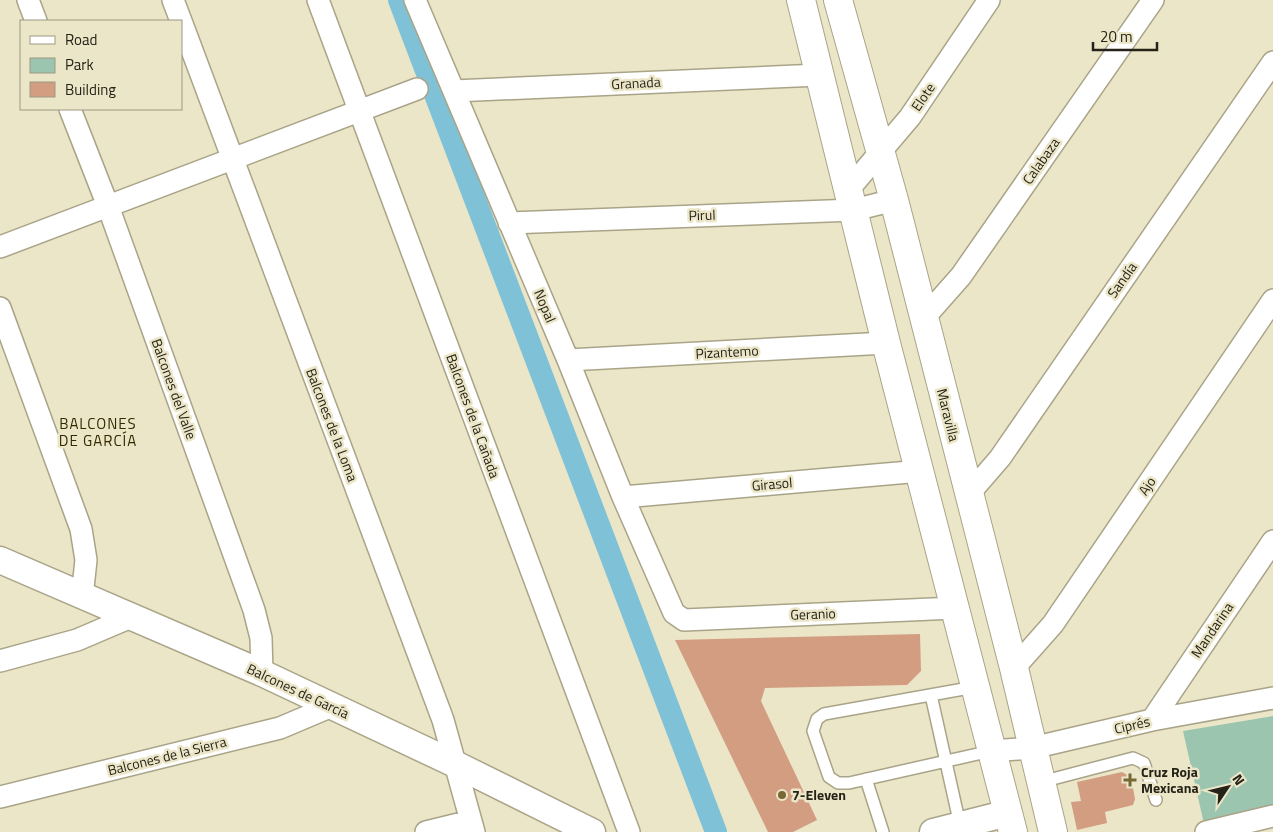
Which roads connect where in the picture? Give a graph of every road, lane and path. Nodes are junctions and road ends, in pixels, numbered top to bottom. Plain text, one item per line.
1 (28, 0) edge
2 (173, 0) edge
3 (318, 0) edge
4 (415, 0) edge
5 (800, 0) edge
6 (838, 0) edge
7 (989, 0) edge
8 (1153, 0) edge
9 (36, 20) edge
10 (181, 20) edge
11 (182, 24) edge
12 (1273, 62) edge
13 (819, 75) junction
14 (417, 89) dead end
15 (454, 91) junction
16 (70, 110) edge
17 (359, 110) junction
18 (880, 153) junction
19 (232, 159) junction
20 (852, 199) junction
21 (894, 200) junction
22 (108, 206) junction
23 (509, 223) junction
24 (0, 248) edge
25 (1273, 300) edge
26 (0, 308) edge
27 (923, 319) junction
28 (886, 343) junction
29 (568, 360) junction
30 (921, 472) junction
31 (968, 495) junction
32 (623, 498) junction
33 (1273, 541) edge
34 (0, 560) edge
35 (82, 597) junction
36 (955, 608) junction
37 (674, 613) joint
38 (131, 617) junction
39 (0, 661) edge
40 (1014, 668) junction
41 (262, 673) junction
42 (975, 687) junction
43 (931, 695) junction
44 (1273, 698) edge
45 (332, 706) junction
46 (1152, 720) junction
47 (1032, 748) junction
48 (991, 751) junction
49 (947, 762) junction
50 (455, 764) junction
51 (866, 779) junction
52 (1040, 782) junction
53 (0, 798) edge
54 (1156, 800) dead end
55 (1273, 816) edge
56 (1010, 822) edge
57 (960, 825) junction
58 (473, 826) edge
59 (426, 832) edge
60 (592, 832) edge
61 (629, 832) edge
62 (883, 832) edge
63 (932, 832) edge
64 (1053, 832) edge
65 (1206, 832) edge

1 - 9 street
2 - 10 street, Balcones de la Loma
3 - 17 street, Balcones de la Cañada
4 - 15 street, Nopal
5 - 13 main road
6 - 18 main road, Maravilla
7 - 18 street, Elote
8 - 27 street, Calabaza
11 - 19 street, Balcones de la Loma
12 - 31 street, Sandía
13 - 15 street, Granada
13 - 20 main road
14 - 17 street
15 - 23 street, Nopal
16 - 22 street, Balcones del Valle
17 - 19 street
17 - 61 street, Balcones de la Cañada
18 - 20 street, Elote
18 - 21 main road, Maravilla
19 - 22 street
19 - 50 street, Balcones de la Loma
20 - 21 street, Pirul
20 - 23 street, Pirul
20 - 28 main road
21 - 27 main road, Maravilla
22 - 24 street
22 - 41 street, Balcones del Valle
23 - 29 street, Nopal
25 - 40 street, Ajo
26 - 35 street
27 - 31 main road, Maravilla
28 - 29 street, Pizantemo
28 - 30 main road
29 - 32 street, Nopal
30 - 32 street, Girasol
30 - 36 main road
31 - 40 main road, Maravilla
32 - 37 street, Nopal
33 - 46 street, Mandarina
34 - 35 street, Balcones de García
35 - 38 street, Balcones de García
36 - 37 street, Geranio
36 - 42 main road
38 - 39 street
38 - 41 street, Balcones de García
40 - 47 main road, Maravilla
41 - 45 street, Balcones de García
42 - 43 lane
42 - 48 main road
43 - 49 lane
43 - 51 lane
44 - 46 street, Ciprés
45 - 50 street, Balcones de García
45 - 53 street, Balcones de la Sierra
46 - 47 street, Ciprés
47 - 48 street, Ciprés
47 - 52 main road, Maravilla
48 - 49 lane
48 - 56 main road
49 - 51 lane
49 - 57 lane
50 - 58 street, Balcones de la Loma
50 - 60 street, Balcones de García
51 - 62 lane
52 - 54 lane
52 - 64 main road, Maravilla
55 - 65 street
56 - 57 street
57 - 63 street
58 - 59 street

